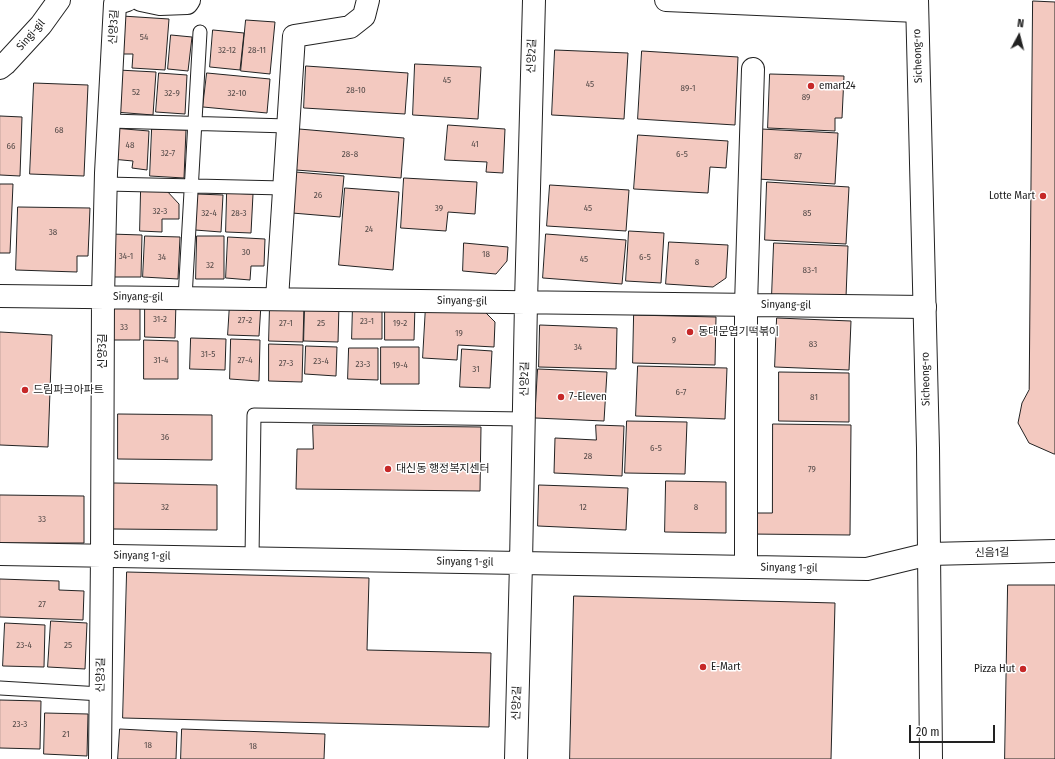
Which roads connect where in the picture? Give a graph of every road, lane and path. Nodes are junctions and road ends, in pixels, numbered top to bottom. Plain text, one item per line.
1 (59, 0) edge
2 (127, 0) edge
3 (141, 0) edge
4 (189, 0) edge
5 (368, 0) edge
6 (534, 0) edge
7 (666, 0) edge
8 (917, 6) edge
9 (200, 32) dead end
10 (0, 68) edge
11 (753, 69) dead end
12 (109, 121) junction
13 (195, 124) junction
14 (288, 126) junction
15 (106, 184) junction
16 (191, 186) junction
17 (284, 188) junction
18 (0, 296) edge
19 (103, 297) junction
20 (185, 298) junction
21 (277, 299) junction
22 (526, 302) junction
23 (746, 305) junction
24 (925, 307) junction
25 (524, 419) junction
26 (1055, 551) edge
27 (0, 554) edge
28 (929, 554) junction
29 (102, 555) junction
30 (252, 558) junction
31 (521, 563) junction
32 (746, 567) junction
33 (0, 688) edge
34 (101, 694) junction
35 (100, 759) edge
36 (516, 759) edge
37 (931, 759) edge

1 - 10 street, Singi-gil
2 - 12 street, 신양3길
3 - 4 street
5 - 14 street
6 - 22 street, 신양2길
7 - 8 street
8 - 24 street, Sicheong-ro
9 - 13 lane
11 - 23 street
12 - 13 lane
12 - 15 street, 신양3길
13 - 14 lane
13 - 16 lane
14 - 17 street
15 - 16 lane
15 - 19 street, 신양3길
16 - 17 lane
16 - 20 lane
17 - 21 street
18 - 19 street, Sinyang-gil
19 - 20 street, Sinyang-gil
19 - 29 street, 신양3길
20 - 21 street, Sinyang-gil
21 - 22 street, Sinyang-gil
22 - 23 street, Sinyang-gil
22 - 25 street, 신양2길
23 - 24 street, Sinyang-gil
23 - 32 street
24 - 28 street, Sicheong-ro
25 - 30 lane
25 - 31 street, 신양2길
26 - 28 street, 신음1길
27 - 29 street, Sinyang 1-gil
28 - 32 street, Sinyang 1-gil
28 - 37 street, Sicheong-ro
29 - 30 street, Sinyang 1-gil
29 - 34 street, 신양3길
30 - 31 street, Sinyang 1-gil
31 - 32 street, Sinyang 1-gil
31 - 36 street, 신양2길
33 - 34 lane
34 - 35 street, 신양3길

